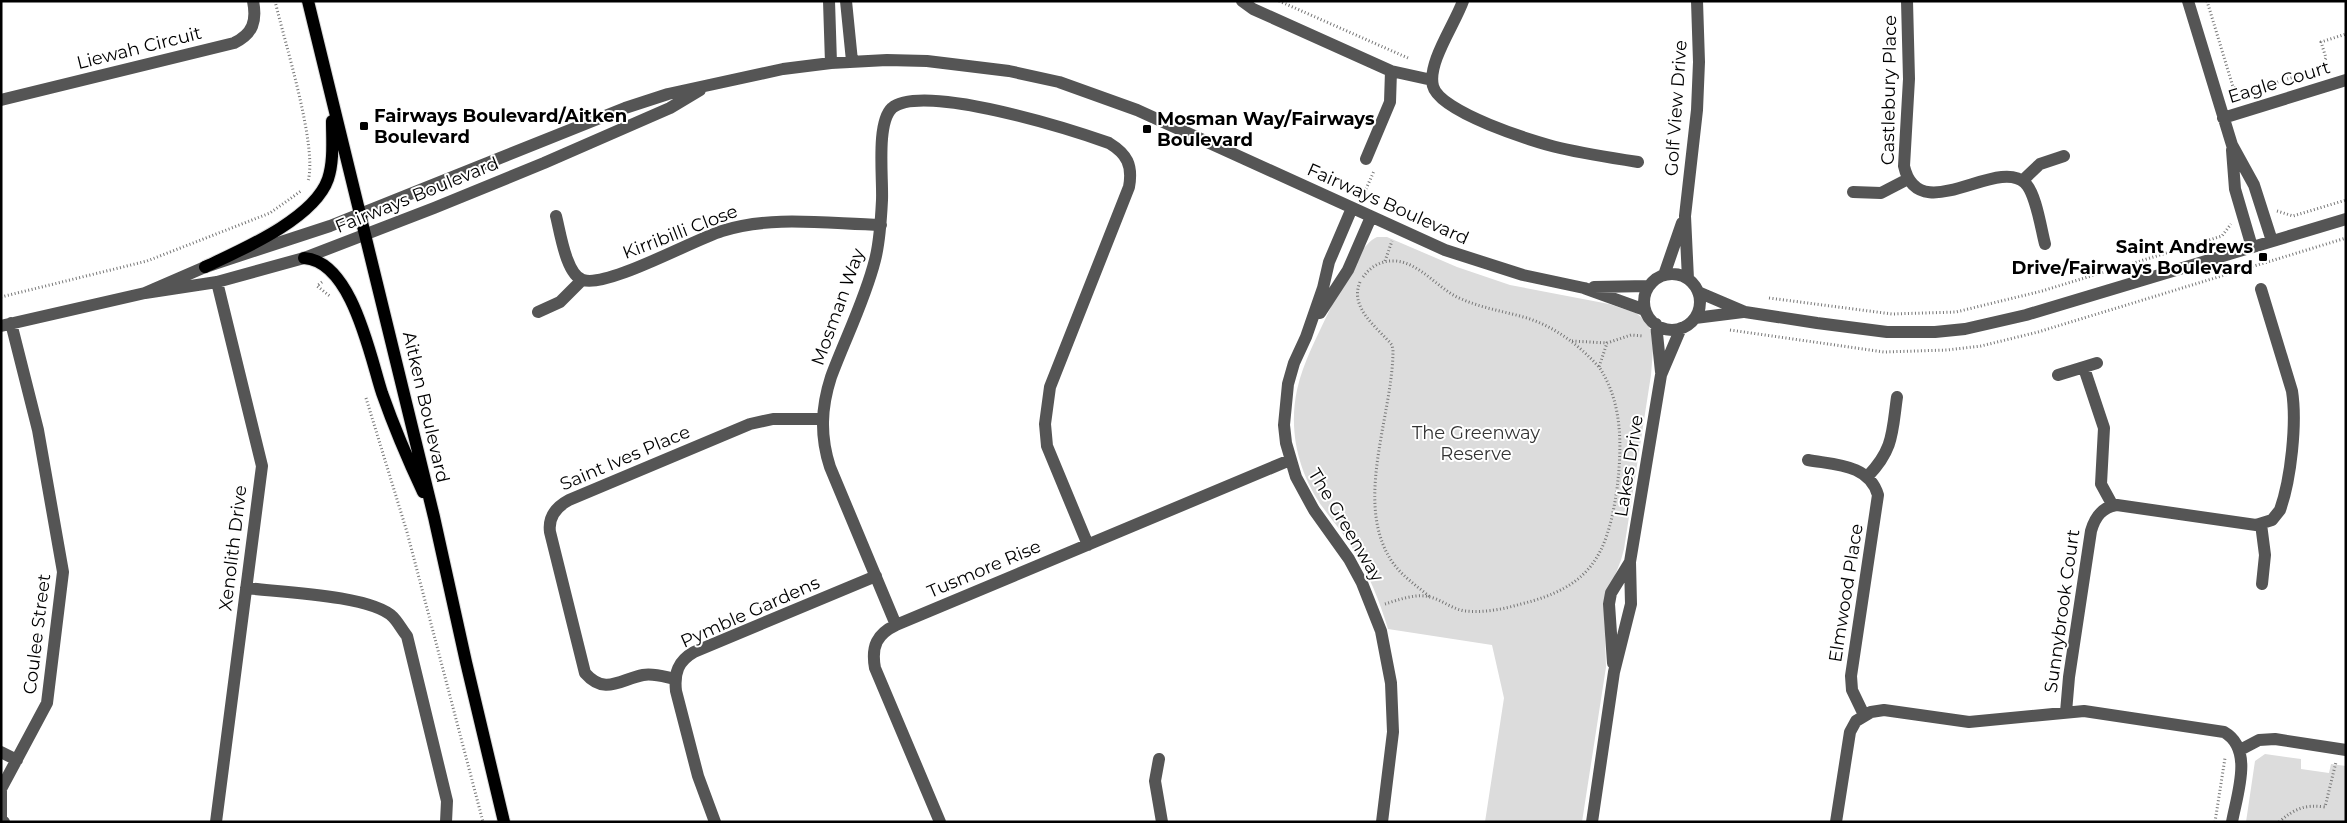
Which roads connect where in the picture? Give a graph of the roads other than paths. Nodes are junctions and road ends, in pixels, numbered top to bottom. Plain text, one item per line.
1 (253, 1) edge
2 (308, 1) edge
3 (829, 1) edge
4 (846, 1) edge
5 (1242, 1) edge
6 (1462, 1) edge
7 (1697, 1) edge
8 (1908, 1) edge
9 (2188, 1) edge
10 (852, 62) junction
11 (831, 63) junction
12 (1391, 70) junction
13 (1432, 80) junction
14 (2346, 80) edge
15 (718, 83) junction
16 (1, 100) edge
17 (333, 104) junction
18 (2223, 118) junction
19 (574, 129) junction
20 (2232, 145) junction
21 (583, 147) junction
22 (2064, 156) dead end
23 (1366, 159) dead end
24 (1638, 162) dead end
25 (1908, 179) junction
26 (2022, 180) junction
27 (1853, 192) dead end
28 (1352, 208) junction
29 (360, 214) junction
30 (556, 216) dead end
31 (1685, 216) junction
32 (1371, 217) junction
33 (2346, 219) edge
34 (881, 225) junction
35 (366, 235) junction
36 (2272, 241) junction
37 (2045, 244) dead end
38 (2252, 247) junction
39 (304, 258) junction
40 (205, 267) junction
41 (1664, 275) junction
42 (1688, 279) junction
43 (582, 280) junction
44 (217, 282) junction
45 (1649, 286) junction
46 (1584, 288) junction
47 (2261, 289) dead end
48 (1698, 292) junction
49 (145, 293) junction
50 (1645, 310) junction
51 (538, 312) dead end
52 (1745, 312) junction
53 (1695, 318) junction
54 (6, 324) edge
55 (1656, 324) junction
56 (1681, 328) junction
57 (1306, 337) junction
58 (2097, 364) dead end
59 (2084, 368) junction
60 (1661, 375) junction
61 (2058, 375) dead end
62 (1898, 397) dead end
63 (822, 419) junction
64 (1290, 460) junction
65 (1808, 460) dead end
66 (1868, 476) junction
67 (2113, 506) junction
68 (434, 517) junction
69 (2261, 524) junction
70 (1088, 545) junction
71 (1630, 562) junction
72 (876, 576) junction
73 (2262, 584) dead end
74 (246, 588) junction
75 (896, 625) junction
76 (1614, 672) junction
77 (675, 679) junction
78 (2066, 712) junction
79 (1864, 714) junction
80 (2343, 749) edge
81 (2240, 750) junction
82 (1, 752) edge
83 (17, 760) junction
84 (1159, 760) dead end
85 (4, 822) edge
86 (216, 822) edge
87 (446, 822) edge
88 (504, 822) edge
89 (715, 822) edge
90 (940, 822) edge
91 (1162, 822) edge
92 (1382, 822) edge
93 (1592, 822) edge
94 (1836, 822) edge
95 (2232, 822) edge

1 - 16 street, Liewah Circuit
2 - 17 main road, Aitken Boulevard
3 - 11 street
4 - 10 street
5 - 12 street
6 - 13 street
7 - 31 street, Golf View Drive
8 - 25 street, Castlebury Place
9 - 18 street
10 - 11 street, Fairways Boulevard
10 - 28 street, Fairways Boulevard
11 - 15 street, Fairways Boulevard
12 - 13 street
12 - 23 street
13 - 24 street
14 - 18 street, Eagle Court
15 - 19 street, Fairways Boulevard
15 - 21 street, Fairways Boulevard
17 - 29 main road, Aitken Boulevard
17 - 40 main road
18 - 20 street
19 - 21 street
19 - 29 street, Fairways Boulevard
20 - 36 street
20 - 38 street
21 - 35 street, Fairways Boulevard
22 - 26 street
25 - 26 street, Castlebury Place
25 - 27 street, Castlebury Place
26 - 37 street
28 - 32 street, Fairways Boulevard
28 - 57 street, The Greenway
29 - 35 main road, Aitken Boulevard
29 - 40 street, Fairways Boulevard
30 - 43 street
31 - 41 street, Golf View Drive
31 - 42 street, Golf View Drive
32 - 46 street, Fairways Boulevard
32 - 57 street, The Greenway
33 - 36 street
34 - 43 street, Kirribilli Close
34 - 63 street, Mosman Way
34 - 70 street, Mosman Way
35 - 39 street, Fairways Boulevard
35 - 68 main road, Aitken Boulevard
36 - 38 street
38 - 52 street
39 - 44 street, Fairways Boulevard
39 - 68 main road
40 - 49 street, Fairways Boulevard
41 - 42 street
41 - 45 street
42 - 48 street
43 - 51 street
44 - 49 street, Fairways Boulevard
44 - 74 street, Xenolith Drive
45 - 46 street, Fairways Boulevard
45 - 50 street
46 - 50 street, Fairways Boulevard
47 - 69 street
48 - 52 street
48 - 53 street
49 - 54 street, Fairways Boulevard
50 - 55 street
52 - 53 street
53 - 56 street
54 - 83 street, Coulee Street
55 - 56 street
55 - 60 street, Lakes Drive
56 - 60 street, Lakes Drive
57 - 64 street, The Greenway
58 - 59 street
59 - 61 street
59 - 67 street
60 - 71 street, Lakes Drive
62 - 66 street
63 - 72 street, Mosman Way
63 - 77 street, Saint Ives Place
64 - 70 street, Tusmore Rise
64 - 92 street, The Greenway
65 - 66 street
66 - 79 street, Elmwood Place
67 - 69 street
67 - 78 street, Sunnybrook Court
68 - 88 main road, Aitken Boulevard
69 - 73 street
70 - 75 street, Tusmore Rise
71 - 76 street, Lakes Drive
71 - 76 street, Lakes Drive
72 - 75 street, Mosman Way
72 - 77 street, Pymble Gardens
74 - 86 street, Xenolith Drive
74 - 87 street
75 - 90 street, Tusmore Rise
76 - 93 street, Lakes Drive
77 - 89 street
78 - 79 street
78 - 81 street
79 - 94 street
80 - 81 street
81 - 95 street
82 - 83 street
83 - 85 street, Coulee Street
84 - 91 street

